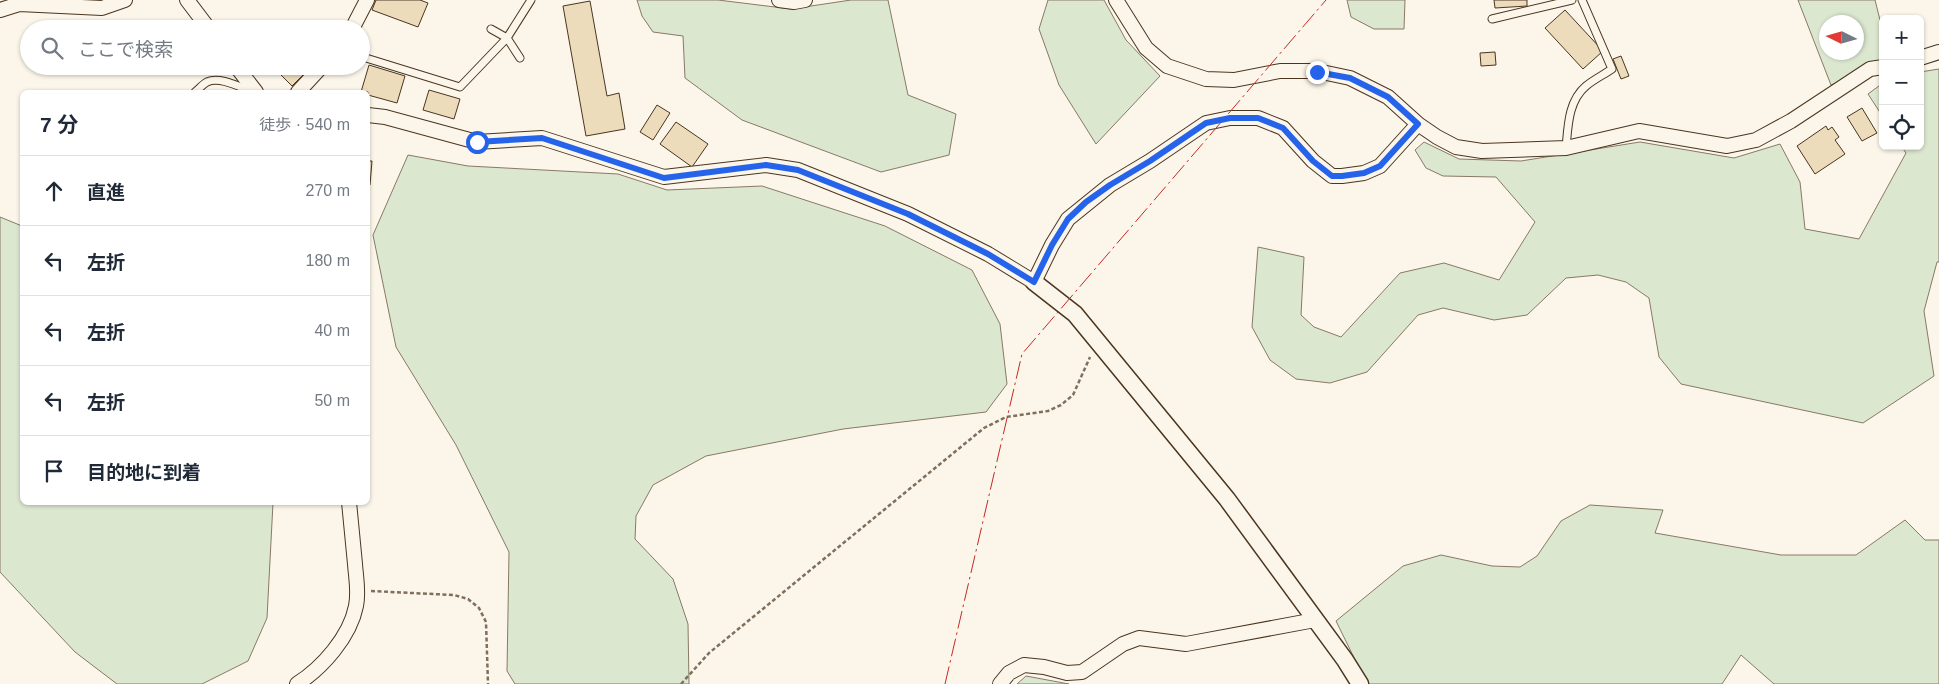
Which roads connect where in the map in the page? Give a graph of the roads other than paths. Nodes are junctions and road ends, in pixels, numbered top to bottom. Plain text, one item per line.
1 (125, 0) edge
2 (187, 0) edge
3 (367, 0) edge
4 (530, 0) edge
5 (779, 0) edge
6 (805, 0) edge
7 (1116, 0) edge
8 (1572, 0) edge
9 (1582, 0) edge
10 (0, 10) edge
11 (1492, 19) dead end
12 (201, 20) edge
13 (357, 20) edge
14 (492, 28) dead end
15 (507, 38) junction
16 (1939, 52) edge
17 (1924, 57) edge
18 (520, 58) dead end
19 (370, 59) edge
20 (1879, 67) edge
21 (243, 75) edge
22 (314, 75) edge
23 (197, 90) edge
24 (249, 90) edge
25 (254, 90) edge
26 (300, 90) edge
27 (370, 115) edge
28 (1418, 124) junction
29 (1566, 148) junction
30 (1034, 282) junction
31 (349, 505) edge
32 (1315, 620) junction
33 (296, 684) edge
34 (1000, 684) edge
35 (1360, 684) edge

1 - 10 street
2 - 12 street
3 - 13 street
4 - 15 lane
5 - 6 street
7 - 28 street
8 - 11 lane
9 - 29 lane
14 - 15 lane
15 - 18 lane
15 - 19 lane
16 - 17 street
20 - 29 street
21 - 25 street
22 - 26 street
23 - 24 lane
27 - 30 street
28 - 29 street
28 - 30 street
30 - 32 street
31 - 33 street
32 - 34 street
32 - 35 street

